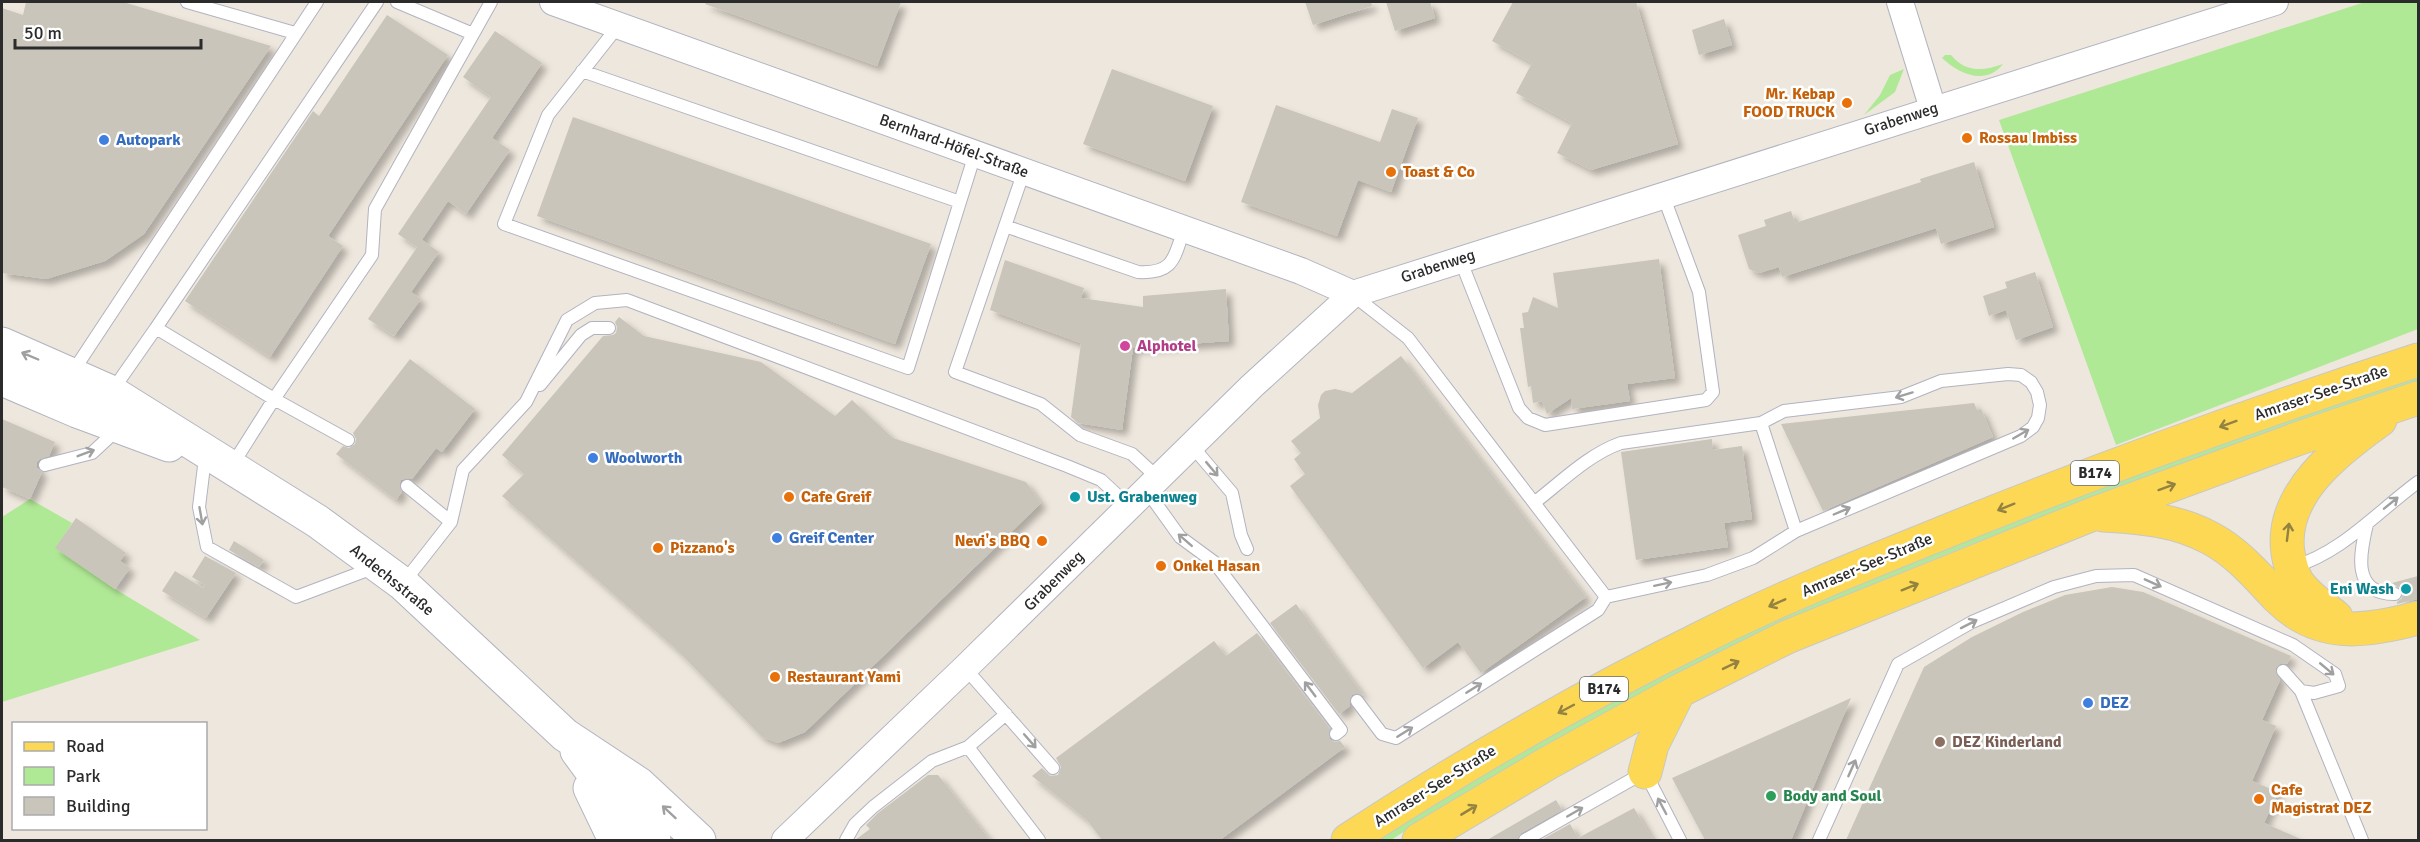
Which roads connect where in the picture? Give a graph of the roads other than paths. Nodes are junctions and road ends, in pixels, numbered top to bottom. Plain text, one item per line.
1 (188, 2) edge
2 (317, 2) edge
3 (377, 2) edge
4 (397, 2) edge
5 (491, 2) edge
6 (553, 2) edge
7 (1900, 2) edge
8 (2275, 2) edge
9 (619, 25) junction
10 (295, 33) junction
11 (473, 34) junction
12 (582, 71) junction
13 (1933, 109) junction
14 (975, 154) junction
15 (1024, 171) junction
16 (1663, 195) junction
17 (960, 202) junction
18 (1005, 226) junction
19 (1184, 229) junction
20 (1460, 259) junction
21 (1353, 294) junction
22 (156, 328) junction
23 (609, 328) dead end
24 (2, 344) edge
25 (2418, 360) edge
26 (71, 374) junction
27 (2, 379) edge
28 (111, 393) junction
29 (274, 399) junction
30 (2411, 401) edge
31 (526, 402) junction
32 (1761, 423) junction
33 (120, 427) junction
34 (348, 440) dead end
35 (1192, 446) junction
36 (218, 463) junction
37 (45, 465) dead end
38 (2418, 482) edge
39 (407, 486) dead end
40 (1145, 492) junction
41 (1534, 503) junction
42 (2092, 514) junction
43 (451, 522) junction
44 (2367, 524) junction
45 (1796, 531) junction
46 (1247, 549) dead end
47 (2275, 570) junction
48 (391, 575) junction
49 (2395, 594) dead end
50 (1605, 597) junction
51 (2418, 618) edge
52 (965, 668) junction
53 (2283, 671) dead end
54 (1679, 691) junction
55 (2301, 691) junction
56 (1357, 701) dead end
57 (1006, 714) junction
58 (1336, 734) dead end
59 (565, 735) junction
60 (968, 747) junction
61 (1053, 768) dead end
62 (1645, 772) junction
63 (615, 840) edge
64 (654, 840) edge
65 (699, 840) edge
66 (785, 840) edge
67 (846, 840) edge
68 (1039, 840) edge
69 (1348, 840) edge
70 (1419, 840) edge
71 (1525, 840) edge
72 (1680, 840) edge
73 (1819, 840) edge
74 (2362, 840) edge

1 - 10 lane
2 - 10 lane
3 - 22 lane
4 - 11 lane
5 - 11 lane
6 - 9 street, Bernhard-Höfel-Straße
7 - 13 street
8 - 13 street, Grabenweg
9 - 12 lane
9 - 14 street, Bernhard-Höfel-Straße
10 - 26 lane
11 - 29 lane
12 - 17 lane
12 - 17 lane
13 - 16 street, Grabenweg
14 - 15 street, Bernhard-Höfel-Straße
14 - 17 lane
15 - 18 lane
15 - 19 street, Bernhard-Höfel-Straße
16 - 20 street, Grabenweg
16 - 20 lane
18 - 19 lane
18 - 40 lane
19 - 21 street, Bernhard-Höfel-Straße
20 - 21 street, Grabenweg
21 - 35 street, Grabenweg
21 - 41 lane
22 - 28 lane
22 - 29 lane
23 - 31 lane
26 -> 24 main road, Andechsstraße
25 -> 69 main road, Amraser-See-Straße / B174
26 - 28 main road, Andechsstraße
27 - 33 main road, Andechsstraße
28 - 36 main road, Andechsstraße
29 - 34 lane
29 - 36 lane
42 -> 30 main road, B174
47 -> 30 main road
31 - 40 lane
31 - 43 lane
32 - 41 lane
32 - 45 lane
45 -> 32 lane
33 - 36 main road, Andechsstraße
37 -> 33 lane
35 - 40 street, Grabenweg
35 -> 46 lane
36 - 48 main road, Andechsstraße
36 -> 48 lane
44 -> 38 lane
39 - 43 lane
40 - 52 street, Grabenweg
58 -> 40 lane
41 - 50 lane
42 - 47 main road
54 -> 42 main road, B174
43 - 48 lane
44 - 47 lane
44 - 49 lane
50 -> 45 lane
47 - 51 main road
48 - 59 main road, Andechsstraße
56 -> 50 lane
52 - 57 lane
52 - 66 street, Grabenweg
53 - 55 lane
54 - 62 main road
70 -> 54 main road, B174
73 -> 55 lane
55 - 74 lane
57 - 60 lane
57 -> 61 lane
59 - 63 main road
59 - 64 main road, Andechsstraße
65 -> 59 main road, Andechsstraße
60 - 67 lane
60 - 68 lane
71 -> 62 lane
72 -> 62 lane

